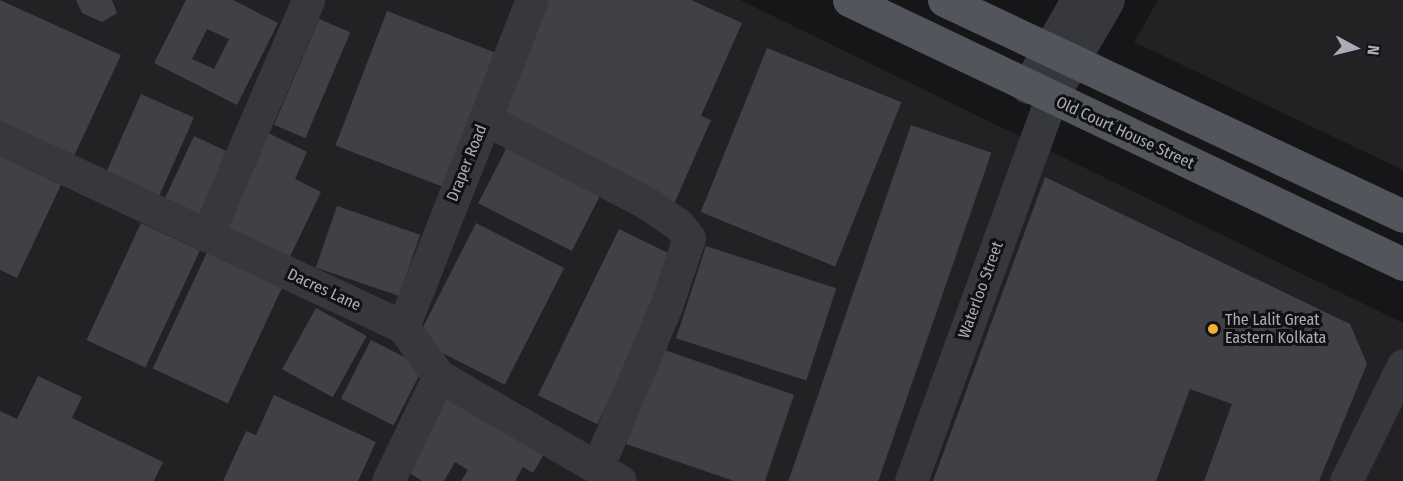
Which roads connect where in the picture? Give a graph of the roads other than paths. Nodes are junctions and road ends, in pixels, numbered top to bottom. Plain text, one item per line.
1 (308, 0) edge
2 (532, 0) edge
3 (849, 0) edge
4 (944, 0) edge
5 (1077, 0) edge
6 (1108, 0) edge
7 (1061, 54) junction
8 (1039, 92) junction
9 (484, 119) junction
10 (0, 138) edge
11 (1403, 216) edge
12 (207, 236) junction
13 (1403, 264) edge
14 (403, 327) junction
15 (1403, 365) edge
16 (439, 376) junction
17 (609, 474) edge
18 (388, 481) edge
19 (911, 481) edge
20 (1346, 481) edge

1 - 12 street
2 - 9 street, Draper Road
3 - 8 main road, Old Court House Street
4 - 7 main road
5 - 7 street
6 - 7 street
7 - 8 street, Waterloo Street
7 - 11 main road
8 - 13 main road, Old Court House Street
8 - 19 street, Waterloo Street
9 - 14 street, Draper Road
9 - 17 street
10 - 12 street, Dacres Lane
12 - 14 street, Dacres Lane
14 - 16 street, Dacres Lane
15 - 20 street
16 - 17 street, Dacres Lane
16 - 18 street

